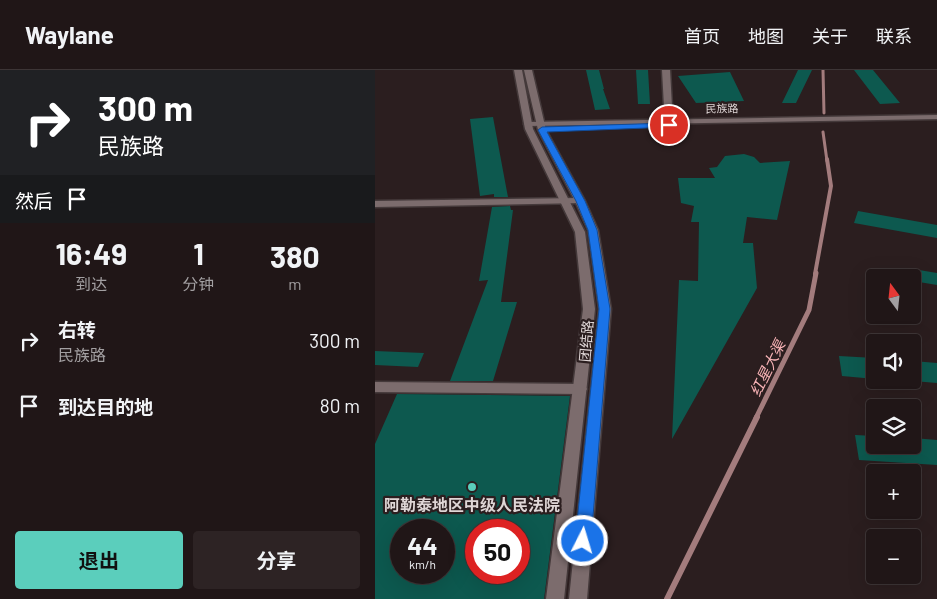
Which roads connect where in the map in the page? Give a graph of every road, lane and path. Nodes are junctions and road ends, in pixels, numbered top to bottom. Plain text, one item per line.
1 (518, 70) edge
2 (528, 70) edge
3 (665, 70) edge
4 (937, 117) edge
5 (840, 120) junction
6 (937, 122) edge
7 (669, 123) junction
8 (535, 127) junction
9 (566, 201) junction
10 (580, 201) junction
11 (375, 204) edge
12 (375, 387) edge
13 (580, 389) junction
14 (555, 599) edge
15 (577, 599) edge

1 - 8 main road, 团结路
2 - 8 main road, 团结路
3 - 7 main road
4 - 5 main road
5 - 6 main road
5 - 7 main road, 民族路
7 - 8 main road, 民族路
8 - 9 main road, 团结路
8 - 10 main road, 团结路
9 - 10 main road
9 - 11 main road
9 - 13 main road, 团结路
10 - 15 main road, 团结路
12 - 13 main road
13 - 14 main road, 团结路

